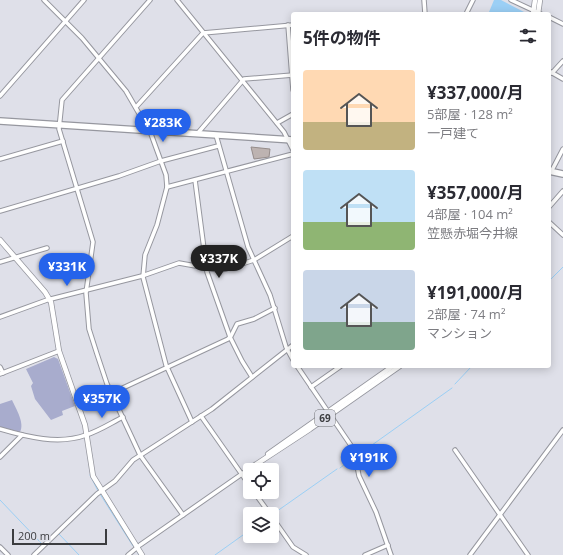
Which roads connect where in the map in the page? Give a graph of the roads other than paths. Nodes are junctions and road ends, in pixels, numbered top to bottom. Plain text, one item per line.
1 (44, 0) edge
2 (84, 0) edge
3 (150, 0) edge
4 (177, 0) edge
5 (424, 0) edge
6 (472, 0) edge
7 (511, 0) edge
8 (535, 0) edge
9 (540, 0) edge
10 (425, 12) edge
11 (467, 12) edge
12 (535, 12) edge
13 (537, 12) edge
14 (537, 12) edge
15 (551, 19) edge
16 (65, 22) junction
17 (563, 24) edge
18 (288, 25) joint
19 (203, 33) junction
20 (98, 59) junction
21 (563, 61) edge
22 (291, 62) edge
23 (551, 71) edge
24 (551, 73) edge
25 (291, 75) edge
26 (563, 79) edge
27 (242, 80) junction
28 (0, 96) edge
29 (137, 106) junction
30 (291, 115) edge
31 (0, 121) edge
32 (277, 123) junction
33 (0, 124) edge
34 (32, 124) junction
35 (59, 126) junction
36 (150, 131) junction
37 (196, 134) junction
38 (216, 135) junction
39 (291, 140) edge
40 (63, 141) junction
41 (218, 146) junction
42 (563, 149) edge
43 (291, 155) edge
44 (0, 160) edge
45 (161, 161) junction
46 (551, 170) edge
47 (551, 172) edge
48 (226, 173) junction
49 (563, 174) edge
50 (195, 180) junction
51 (167, 187) junction
52 (77, 188) junction
53 (563, 191) edge
54 (551, 205) edge
55 (0, 211) edge
56 (551, 224) edge
57 (563, 235) edge
58 (291, 237) edge
59 (0, 240) edge
60 (48, 248) dead end
61 (15, 258) junction
62 (254, 260) junction
63 (0, 262) edge
64 (206, 268) junction
65 (143, 275) junction
66 (87, 290) junction
67 (50, 299) junction
68 (275, 308) junction
69 (0, 317) edge
70 (230, 337) junction
71 (291, 347) edge
72 (287, 350) junction
73 (59, 351) junction
74 (291, 357) edge
75 (0, 367) edge
76 (167, 367) junction
77 (298, 368) edge
78 (338, 368) edge
79 (390, 368) edge
80 (397, 368) edge
81 (1, 374) edge
82 (252, 378) junction
83 (311, 387) junction
84 (112, 393) junction
85 (329, 413) junction
86 (201, 416) junction
87 (123, 417) junction
88 (192, 422) junction
89 (0, 429) edge
90 (563, 430) edge
91 (22, 435) junction
92 (87, 435) junction
93 (455, 450) dead end
94 (140, 455) junction
95 (0, 456) edge
96 (258, 463) edge
97 (241, 474) junction
98 (243, 477) edge
99 (101, 491) junction
100 (183, 515) junction
101 (500, 515) junction
102 (279, 527) edge
103 (388, 545) junction
104 (0, 547) edge
105 (137, 547) junction
106 (305, 554) edge
107 (8, 555) edge
108 (34, 555) edge
109 (128, 555) edge
110 (142, 555) edge
111 (365, 555) edge
112 (391, 555) edge
113 (470, 555) edge
114 (528, 555) edge

1 - 16 street
2 - 16 street
3 - 20 street
4 - 19 street
5 - 10 street
6 - 11 street
7 - 12 street
8 - 13 main road
9 - 14 main road
15 - 17 street
16 - 20 street
16 - 28 street
18 - 19 street
18 - 22 street
19 - 27 street
19 - 29 street
20 - 29 street
20 - 35 street
21 - 23 street
24 - 26 street
25 - 27 street
27 - 32 street
27 - 37 street
29 - 36 street
30 - 32 street
31 - 34 highway
32 - 39 street
33 - 34 highway
34 - 35 highway
35 - 36 highway
35 - 40 street
36 - 37 highway
36 - 45 street
37 - 38 highway
38 - 39 highway
38 - 41 street
40 - 44 street
40 - 52 street
41 - 45 street
41 - 48 street
42 - 46 street
43 - 48 street
45 - 51 street
45 - 52 street
47 - 49 highway
48 - 50 street
48 - 62 street
50 - 51 street
50 - 64 street
51 - 65 street
52 - 55 street
52 - 66 street
53 - 54 street
56 - 57 street
58 - 62 street
59 - 61 main road
60 - 61 street
61 - 63 street
61 - 67 main road
62 - 64 street
62 - 68 street
64 - 65 street
64 - 70 street
65 - 66 street
65 - 76 street
66 - 67 street
66 - 84 street
67 - 69 street
67 - 73 main road
68 - 70 street
68 - 72 street
70 - 76 street
70 - 82 street
71 - 72 street
72 - 74 street
72 - 82 street
73 - 81 street
73 - 92 main road
75 - 81 street
76 - 84 street
76 - 88 street
77 - 83 street
78 - 83 street
79 - 85 main road, 69
80 - 85 main road, 69
82 - 86 street
83 - 85 street
84 - 87 street
85 - 96 main road, 69
85 - 103 street
86 - 88 street
86 - 97 street
87 - 92 street
87 - 94 street
88 - 94 street
89 - 91 street
90 - 101 street
91 - 92 street
91 - 95 street
92 - 99 main road
93 - 101 street
94 - 99 street
94 - 100 street
97 - 98 street
97 - 100 street
99 - 105 main road
99 - 108 street
100 - 105 street
101 - 113 street
101 - 114 street
102 - 106 street
103 - 111 street
103 - 112 street
104 - 107 street
105 - 109 street
105 - 110 main road

